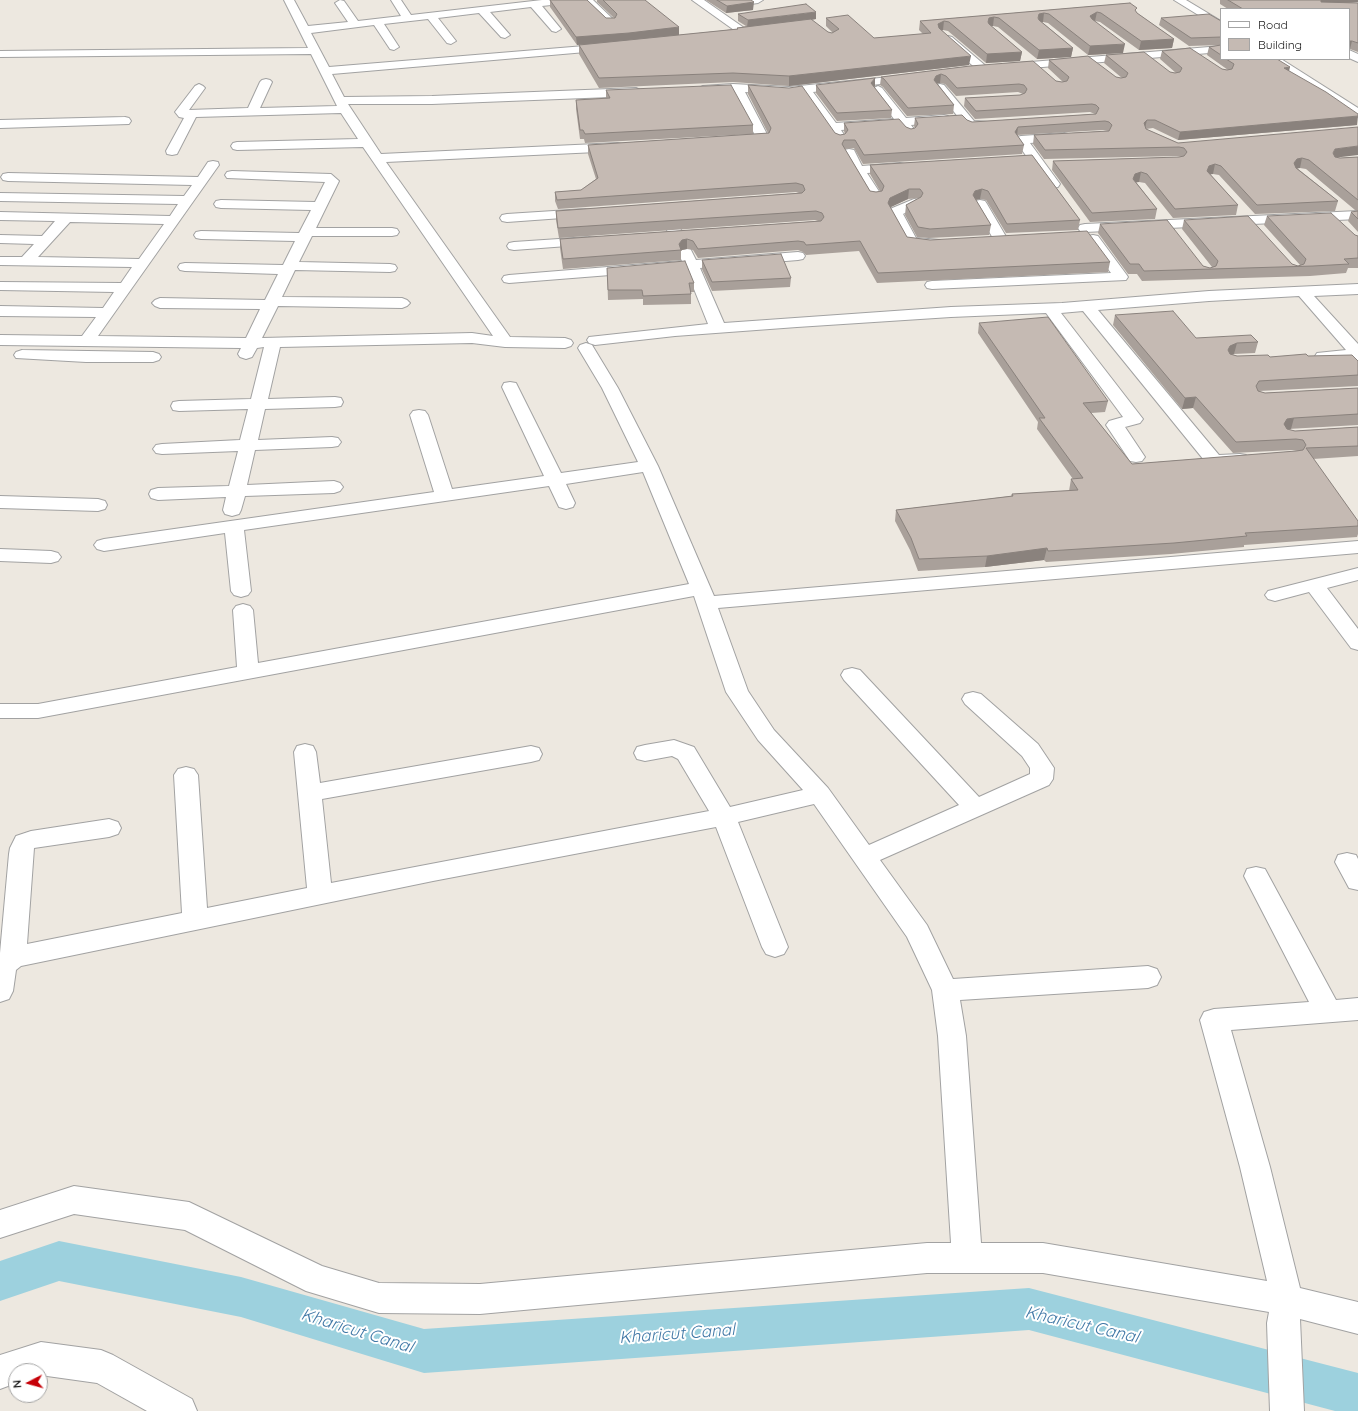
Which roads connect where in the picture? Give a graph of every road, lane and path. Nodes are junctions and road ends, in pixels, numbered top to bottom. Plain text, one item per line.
1 (289, 0) edge
2 (396, 0) edge
3 (451, 0) edge
4 (564, 0) edge
5 (569, 0) edge
6 (586, 0) edge
7 (697, 0) edge
8 (758, 0) edge
9 (1179, 0) edge
10 (340, 3) dead end
11 (512, 3) edge
12 (534, 4) junction
13 (708, 7) junction
14 (482, 10) junction
15 (462, 12) junction
16 (430, 16) junction
17 (739, 16) edge
18 (408, 18) junction
19 (725, 18) junction
20 (377, 22) junction
21 (611, 22) edge
22 (355, 24) junction
23 (1220, 25) edge
24 (556, 28) dead end
25 (304, 30) junction
26 (942, 34) edge
27 (505, 35) dead end
28 (716, 35) edge
29 (451, 41) dead end
30 (1175, 44) dead end
31 (622, 46) edge
32 (1125, 47) edge
33 (394, 48) dead end
34 (1220, 49) edge
35 (315, 50) junction
36 (1073, 50) edge
37 (1189, 52) junction
38 (0, 54) edge
39 (1022, 55) dead end
40 (1141, 56) junction
41 (1088, 60) junction
42 (1275, 60) edge
43 (1296, 60) edge
44 (1208, 62) edge
45 (308, 64) dead end
46 (1156, 64) edge
47 (1034, 65) junction
48 (323, 68) junction
49 (984, 69) junction
50 (1102, 69) edge
51 (969, 70) edge
52 (1044, 73) edge
53 (923, 76) edge
54 (1326, 79) dead end
55 (266, 82) dead end
56 (940, 87) edge
57 (199, 88) dead end
58 (736, 88) junction
59 (693, 90) edge
60 (806, 90) junction
61 (878, 90) edge
62 (646, 92) edge
63 (1352, 95) dead end
64 (1334, 98) junction
65 (967, 101) edge
66 (952, 102) junction
67 (343, 105) junction
68 (252, 112) junction
69 (1358, 113) edge
70 (192, 114) junction
71 (125, 121) dead end
72 (903, 122) junction
73 (967, 122) junction
74 (0, 124) edge
75 (1001, 124) edge
76 (832, 127) junction
77 (911, 134) edge
78 (1080, 136) edge
79 (981, 137) edge
80 (724, 140) edge
81 (842, 142) edge
82 (368, 143) junction
83 (237, 146) dead end
84 (632, 146) edge
85 (172, 151) dead end
86 (849, 153) edge
87 (379, 158) junction
88 (1019, 159) edge
89 (1036, 161) junction
90 (1054, 164) edge
91 (213, 165) dead end
92 (912, 166) edge
93 (858, 170) junction
94 (232, 175) dead end
95 (8, 177) dead end
96 (200, 181) junction
97 (875, 196) edge
98 (1062, 196) edge
99 (0, 197) edge
100 (187, 200) junction
101 (1335, 202) edge
102 (221, 204) dead end
103 (914, 204) edge
104 (980, 204) edge
105 (320, 206) junction
106 (664, 208) edge
107 (1239, 209) dead end
108 (601, 212) edge
109 (1158, 212) dead end
110 (1076, 215) edge
111 (1355, 215) edge
112 (0, 216) edge
113 (1333, 217) junction
114 (66, 218) junction
115 (507, 218) dead end
116 (173, 220) junction
117 (1250, 220) junction
118 (1168, 224) junction
119 (1260, 231) edge
120 (1348, 231) edge
121 (392, 232) dead end
122 (1084, 233) junction
123 (306, 234) junction
124 (692, 234) edge
125 (201, 235) dead end
126 (677, 235) junction
127 (662, 236) edge
128 (1178, 236) edge
129 (0, 239) edge
130 (1016, 239) edge
131 (45, 240) junction
132 (600, 240) edge
133 (986, 240) edge
134 (1001, 240) junction
135 (950, 242) edge
136 (514, 246) dead end
137 (798, 256) edge
138 (0, 261) edge
139 (26, 261) junction
140 (142, 263) junction
141 (692, 266) junction
142 (185, 267) dead end
143 (289, 268) junction
144 (390, 268) dead end
145 (509, 279) dead end
146 (932, 285) edge
147 (0, 286) edge
148 (124, 288) junction
149 (1358, 289) edge
150 (1303, 292) junction
151 (160, 303) dead end
152 (271, 303) junction
153 (402, 303) dead end
154 (1087, 306) junction
155 (1050, 308) junction
156 (0, 311) edge
157 (107, 313) junction
158 (718, 328) junction
159 (0, 340) edge
160 (87, 341) junction
161 (506, 342) junction
162 (582, 344) junction
163 (271, 349) junction
164 (248, 350) junction
165 (1358, 354) edge
166 (0, 355) edge
167 (1311, 357) edge
168 (510, 387) dead end
169 (335, 402) dead end
170 (257, 405) junction
171 (179, 406) dead end
172 (419, 415) dead end
173 (332, 442) dead end
174 (248, 446) junction
175 (162, 449) dead end
176 (1136, 458) dead end
177 (1253, 458) edge
178 (650, 466) junction
179 (554, 480) junction
180 (334, 487) dead end
181 (237, 490) junction
182 (158, 494) dead end
183 (445, 496) junction
184 (0, 502) edge
185 (566, 503) dead end
186 (98, 505) dead end
187 (233, 519) junction
188 (104, 545) dead end
189 (1358, 547) edge
190 (0, 555) edge
191 (51, 557) dead end
192 (1358, 574) edge
193 (1314, 585) junction
194 (703, 595) junction
195 (1275, 595) dead end
196 (1358, 643) edge
197 (248, 672) junction
198 (852, 675) dead end
199 (973, 699) dead end
200 (0, 711) edge
201 (305, 752) dead end
202 (645, 753) dead end
203 (531, 754) dead end
204 (186, 774) dead end
205 (309, 793) junction
206 (820, 794) junction
207 (976, 808) junction
208 (724, 817) junction
209 (109, 828) dead end
210 (864, 857) junction
211 (1256, 876) dead end
212 (320, 895) junction
213 (195, 920) junction
214 (776, 947) dead end
215 (13, 957) junction
216 (1148, 977) dead end
217 (945, 990) junction
218 (0, 991) edge
219 (1358, 1009) edge
220 (1328, 1011) junction
221 (0, 1224) edge
222 (967, 1258) junction
223 (1285, 1311) junction
224 (1358, 1318) edge
225 (0, 1372) edge
226 (180, 1411) edge
227 (1287, 1411) edge

1 - 25 street
2 - 18 street
3 - 15 street
4 - 5 street
4 - 12 street
6 - 21 street
7 - 13 street
8 - 13 street
9 - 23 street
10 - 22 street
11 - 12 street
11 - 14 street
12 - 24 street
13 - 19 street
14 - 15 street
14 - 27 street
15 - 16 street
16 - 18 street
16 - 29 street
17 - 19 street
18 - 20 street
19 - 28 street
20 - 22 street
20 - 33 street
22 - 25 street
25 - 35 street
26 - 49 street
30 - 37 street
31 - 48 street
32 - 40 street
34 - 37 street
35 - 38 street
35 - 48 street
36 - 41 street
37 - 40 street
37 - 44 street
39 - 47 street
40 - 41 street
40 - 46 street
41 - 47 street
41 - 50 street
42 - 64 street
43 - 54 street
45 - 48 street
47 - 49 street
47 - 52 street
48 - 67 street
49 - 51 street
53 - 60 street
55 - 68 street
56 - 66 street
57 - 70 street
58 - 59 street
58 - 60 street
58 - 80 street
60 - 76 street
61 - 72 street
62 - 67 street
63 - 64 street
64 - 69 street
65 - 66 street
66 - 73 street
67 - 68 street
67 - 82 street
68 - 70 street
70 - 85 street
71 - 74 street
72 - 73 street
72 - 76 street
72 - 77 street
73 - 75 street
73 - 79 street
76 - 81 street
78 - 89 street
82 - 83 street
82 - 87 street
84 - 87 street
86 - 93 street
87 - 161 street
88 - 89 street
89 - 90 street
89 - 98 street
91 - 96 street
92 - 93 street
93 - 97 street
94 - 105 street
95 - 96 street
96 - 100 street
99 - 100 street
100 - 116 street
101 - 111 street
102 - 105 street
103 - 135 street
104 - 134 street
105 - 123 street
106 - 126 street
107 - 117 street
108 - 115 street
109 - 118 street
110 - 122 street
111 - 113 street
112 - 114 street
113 - 117 street
113 - 120 street
114 - 116 street
114 - 131 street
116 - 140 street
117 - 118 street
117 - 119 street
118 - 122 street
118 - 128 street
121 - 123 street
122 - 146 street
123 - 125 street
123 - 143 street
124 - 126 street
126 - 127 street
126 - 141 street
129 - 131 street
130 - 134 street
131 - 139 street
132 - 136 street
133 - 134 street
137 - 141 street
138 - 139 street
139 - 140 street
140 - 148 street
141 - 145 street
141 - 158 street
142 - 143 street
143 - 144 street
143 - 152 street
147 - 148 street
148 - 157 street
149 - 150 street
150 - 154 street
150 - 165 street
151 - 152 street
152 - 153 street
152 - 164 street
154 - 155 street
154 - 177 street
155 - 158 street
155 - 176 street
156 - 157 street
157 - 160 street
158 - 162 street
159 - 160 street
160 - 164 street
161 - 162 street
161 - 163 street
162 - 178 street
163 - 164 street
163 - 170 street
164 - 166 street
165 - 167 street
168 - 179 street
169 - 170 street
170 - 171 street
170 - 174 street
172 - 183 street
173 - 174 street
174 - 175 street
174 - 181 street
178 - 179 street
178 - 194 street
179 - 183 street
179 - 185 street
180 - 181 street
181 - 182 street
181 - 187 street
183 - 187 street
184 - 186 street
187 - 188 street
187 - 197 street
189 - 194 street
190 - 191 street
192 - 193 street
193 - 195 street
193 - 196 street
194 - 197 street
194 - 206 street
197 - 200 street
198 - 207 street
199 - 207 street
201 - 205 street
202 - 208 street
203 - 205 street
204 - 213 street
205 - 212 street
206 - 208 street
206 - 210 street
207 - 210 street
208 - 212 street
208 - 214 street
209 - 215 street
210 - 217 street
211 - 220 street
212 - 213 street
213 - 215 street
215 - 218 street
216 - 217 street
217 - 222 street
219 - 220 street
220 - 223 street
221 - 222 street
222 - 223 street
223 - 224 street
223 - 227 street
225 - 226 street

